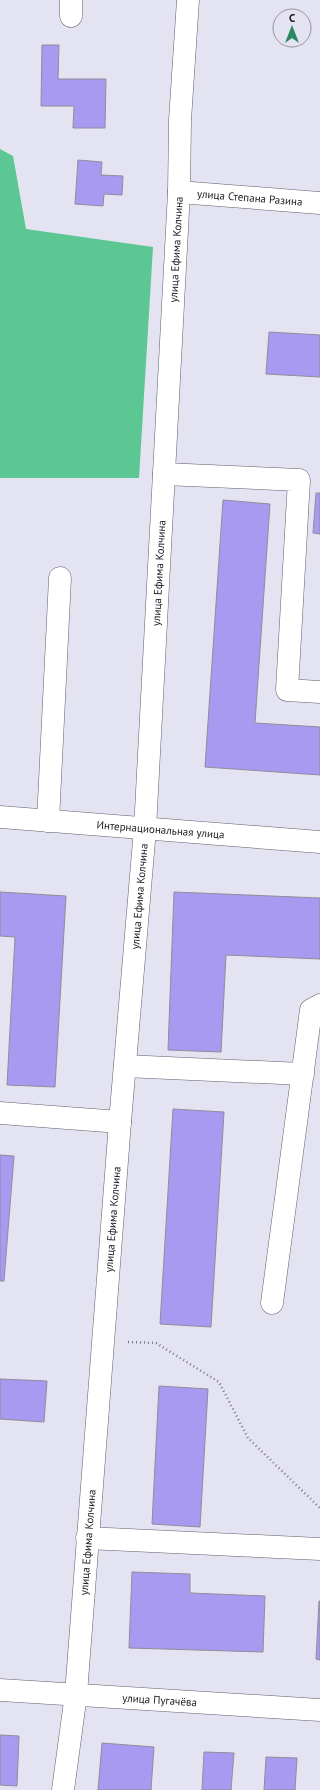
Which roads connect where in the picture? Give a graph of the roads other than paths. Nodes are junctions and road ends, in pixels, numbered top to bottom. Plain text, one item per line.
1 (188, 0) edge
2 (180, 192) junction
3 (320, 203) edge
4 (164, 474) junction
5 (60, 578) dead end
6 (320, 692) edge
7 (0, 817) edge
8 (48, 821) junction
9 (146, 829) junction
10 (320, 842) edge
11 (320, 1005) edge
12 (125, 1066) junction
13 (303, 1074) junction
14 (0, 1113) edge
15 (120, 1122) junction
16 (272, 1304) dead end
17 (88, 1538) junction
18 (320, 1549) edge
19 (0, 1690) edge
20 (76, 1694) junction
21 (320, 1710) edge
22 (63, 1790) edge

1 - 2 street, улица Ефима Колчина
2 - 3 street, улица Степана Разина
2 - 4 street, улица Ефима Колчина
4 - 6 street
4 - 9 street, улица Ефима Колчина
5 - 8 street
7 - 8 street, Интернациональная улица
8 - 9 street, Интернациональная улица
9 - 10 street, Интернациональная улица
9 - 12 street, улица Ефима Колчина
11 - 13 street
12 - 13 street
12 - 15 street, улица Ефима Колчина
13 - 16 street
14 - 15 street
15 - 17 street, улица Ефима Колчина
17 - 18 street
17 - 20 street, улица Ефима Колчина
19 - 20 street, улица Пугачёва
20 - 21 street, улица Пугачёва
20 - 22 street, улица Ефима Колчина

